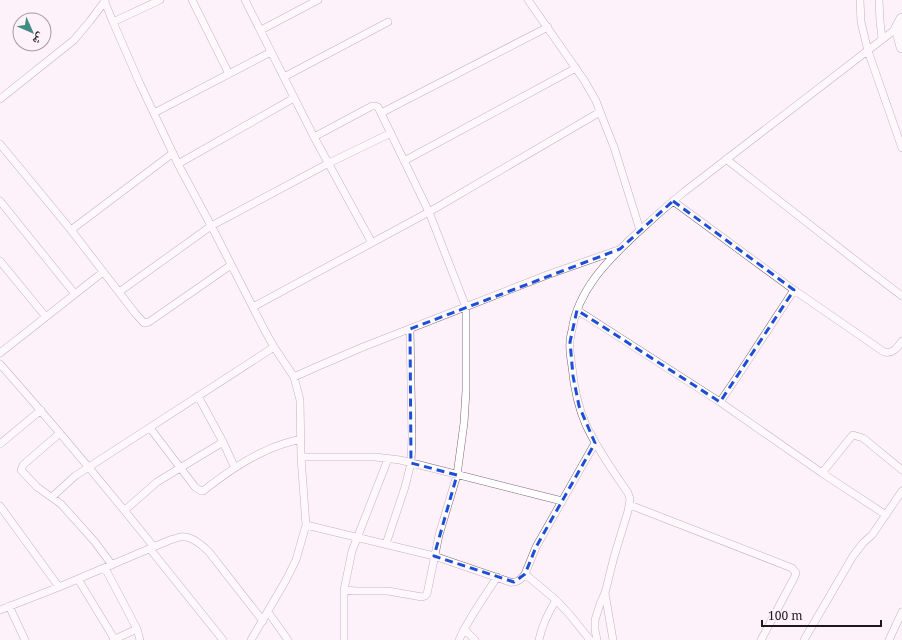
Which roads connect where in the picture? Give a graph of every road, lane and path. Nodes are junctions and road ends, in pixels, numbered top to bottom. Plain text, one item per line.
1 (104, 0) edge
2 (160, 0) edge
3 (192, 0) edge
4 (246, 0) edge
5 (318, 0) edge
6 (528, 0) edge
7 (860, 0) edge
8 (879, 0) edge
9 (113, 22) junction
10 (388, 22) dead end
11 (900, 24) edge
12 (548, 27) junction
13 (261, 30) junction
14 (882, 39) junction
15 (902, 48) edge
16 (868, 51) junction
17 (271, 52) junction
18 (576, 68) junction
19 (229, 74) junction
20 (284, 77) junction
21 (294, 98) junction
22 (0, 99) edge
23 (600, 112) junction
24 (154, 113) junction
25 (382, 113) junction
26 (391, 133) junction
27 (314, 136) junction
28 (0, 144) edge
29 (902, 148) edge
30 (173, 153) junction
31 (726, 159) junction
32 (404, 161) junction
33 (329, 163) junction
34 (178, 164) junction
35 (0, 201) edge
36 (673, 201) junction
37 (429, 212) junction
38 (211, 226) junction
39 (71, 230) junction
40 (640, 230) junction
41 (372, 243) junction
42 (620, 249) junction
43 (231, 265) junction
44 (2, 266) edge
45 (103, 272) junction
46 (794, 290) junction
47 (119, 292) junction
48 (75, 294) junction
49 (902, 296) edge
50 (253, 307) junction
51 (466, 307) junction
52 (577, 310) junction
53 (46, 317) junction
54 (410, 329) junction
55 (902, 341) edge
56 (274, 347) junction
57 (0, 353) edge
58 (0, 364) edge
59 (294, 378) junction
60 (198, 396) junction
61 (720, 402) junction
62 (41, 410) junction
63 (150, 428) junction
64 (60, 433) junction
65 (300, 439) junction
66 (223, 442) junction
67 (595, 443) junction
68 (0, 444) edge
69 (301, 457) junction
70 (388, 459) junction
71 (411, 462) junction
72 (90, 467) junction
73 (181, 468) junction
74 (235, 468) junction
75 (902, 470) edge
76 (822, 473) junction
77 (457, 475) junction
78 (902, 491) edge
79 (52, 497) junction
80 (562, 501) junction
81 (630, 505) junction
82 (0, 506) edge
83 (125, 510) junction
84 (886, 515) junction
85 (306, 525) junction
86 (357, 537) junction
87 (386, 544) junction
88 (152, 548) junction
89 (434, 556) junction
90 (109, 566) junction
91 (525, 574) junction
92 (497, 577) junction
93 (78, 579) junction
94 (59, 588) junction
95 (344, 590) junction
96 (605, 593) junction
97 (556, 600) junction
98 (9, 606) junction
99 (0, 610) edge
100 (268, 612) junction
101 (902, 612) edge
102 (263, 621) junction
103 (464, 629) junction
104 (137, 630) junction
105 (25, 640) edge
106 (114, 640) edge
107 (140, 640) edge
108 (223, 640) edge
109 (251, 640) edge
110 (288, 640) edge
111 (344, 640) edge
112 (459, 640) edge
113 (475, 640) edge
114 (539, 640) edge
115 (590, 640) edge
116 (597, 640) edge
117 (613, 640) edge
118 (761, 640) edge
119 (804, 640) edge
120 (889, 640) edge

1 - 9 street
1 - 22 street
2 - 9 street
3 - 19 street
4 - 13 street
5 - 13 street
6 - 12 street
7 - 16 street
8 - 14 street
9 - 24 street
10 - 20 street
11 - 14 street
11 - 15 main road
12 - 18 street
12 - 25 street
13 - 17 street
14 - 16 street
16 - 29 street
16 - 31 street
17 - 19 street
17 - 20 street
18 - 23 street
18 - 32 street
19 - 24 street
20 - 21 street
21 - 27 street
21 - 34 street
23 - 37 street
23 - 40 street
24 - 30 street
25 - 26 street
25 - 27 street
26 - 32 street
26 - 33 street
27 - 33 street
28 - 39 street
30 - 34 street
30 - 39 street
31 - 36 street
31 - 49 street
32 - 37 street
33 - 38 street
33 - 41 street
34 - 38 street
35 - 48 street
36 - 40 street
36 - 46 street
37 - 41 street
37 - 51 street
38 - 43 street
38 - 47 street
39 - 45 street
40 - 42 street
41 - 50 street
42 - 51 street
42 - 52 street
43 - 47 street
43 - 50 street
44 - 53 street
45 - 47 street
45 - 48 street
46 - 55 street
46 - 61 street
48 - 53 street
50 - 56 street
51 - 54 street
51 - 77 street
52 - 61 street
52 - 67 street
53 - 57 street
54 - 59 street
54 - 71 street
56 - 59 street
56 - 60 street
58 - 62 street
59 - 65 street
60 - 63 street
60 - 66 street
61 - 76 street
62 - 64 street
62 - 68 street
63 - 72 street
63 - 73 street
64 - 72 street
64 - 79 street
65 - 69 street
65 - 74 street
66 - 73 street
66 - 74 street
67 - 80 street
67 - 81 street
69 - 70 street
69 - 85 street
70 - 71 street
70 - 86 street
71 - 77 street
71 - 87 street
72 - 79 street
72 - 83 street
73 - 74 street
73 - 83 street
75 - 76 street
76 - 84 street
77 - 80 street
77 - 89 street
78 - 84 street
79 - 90 street
80 - 91 street
81 - 96 street
81 - 118 street
82 - 94 street
83 - 88 street
84 - 119 street
85 - 86 street
85 - 100 street
86 - 87 street
86 - 95 street
87 - 89 street
88 - 90 street
88 - 102 street
88 - 108 street
89 - 92 street
89 - 95 street
90 - 93 street
90 - 104 street
91 - 92 street
91 - 97 street
92 - 103 street
93 - 94 street
93 - 106 street
94 - 98 street
95 - 111 street
96 - 116 street
96 - 117 street
97 - 114 street
97 - 115 street
98 - 99 street
98 - 105 street
100 - 102 street
100 - 110 street
101 - 120 street
102 - 109 street
103 - 112 street
103 - 113 street
104 - 106 street
104 - 107 street

